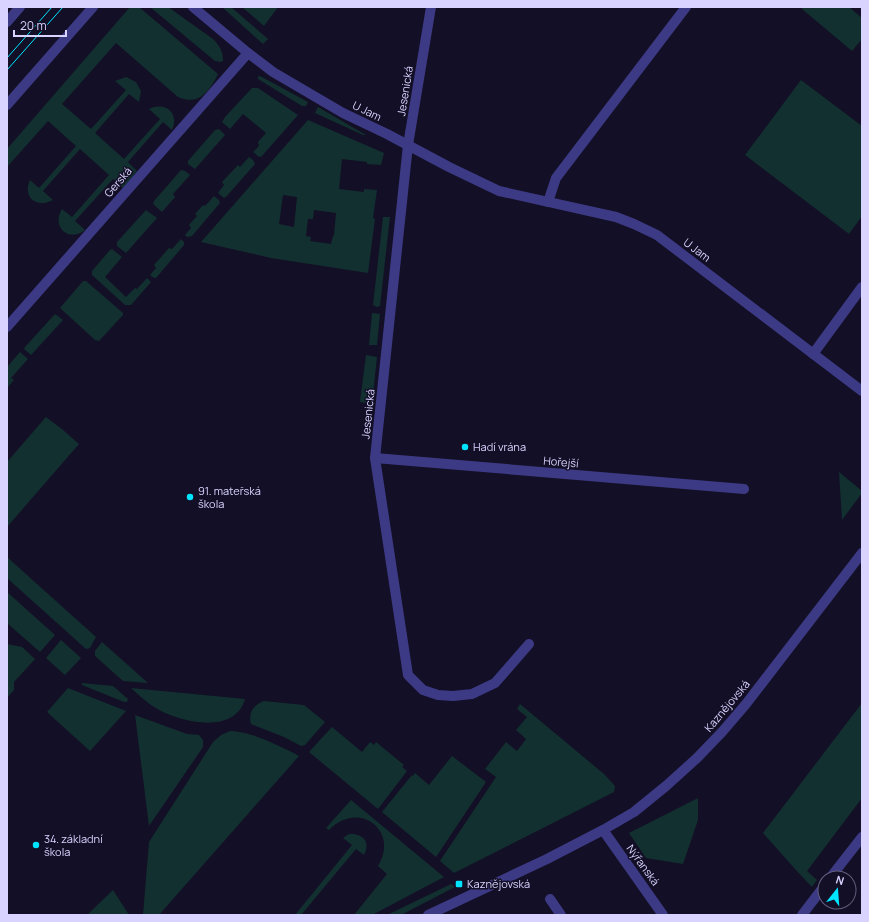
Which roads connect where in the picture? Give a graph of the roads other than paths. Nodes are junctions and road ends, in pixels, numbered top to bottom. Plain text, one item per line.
1 (20, 7) edge
2 (93, 7) edge
3 (193, 7) edge
4 (431, 7) edge
5 (686, 7) edge
6 (7, 22) edge
7 (248, 53) junction
8 (7, 105) edge
9 (408, 145) junction
10 (548, 202) junction
11 (862, 287) edge
12 (7, 328) edge
13 (813, 354) junction
14 (862, 391) edge
15 (375, 458) junction
16 (744, 489) dead end
17 (862, 553) edge
18 (529, 644) dead end
19 (603, 830) junction
20 (862, 837) edge
21 (836, 870) edge
22 (817, 895) edge
23 (550, 899) dead end
24 (428, 915) edge
25 (561, 915) edge
26 (663, 915) edge
27 (802, 915) edge

1 - 6 street
2 - 8 street
3 - 7 street, U Jam
4 - 9 street, Jesenická
5 - 10 street
7 - 9 street, U Jam
7 - 12 street, Gerská
9 - 10 street, U Jam
9 - 15 street, Jesenická
10 - 13 street, U Jam
11 - 13 street
13 - 14 street, U Jam
15 - 16 street, Hořejší
15 - 18 street, Jesenická
17 - 19 street, Kaznějovská
19 - 24 street, Kaznějovská
19 - 26 street, Nýřanská
20 - 21 street
22 - 27 street
23 - 25 street

